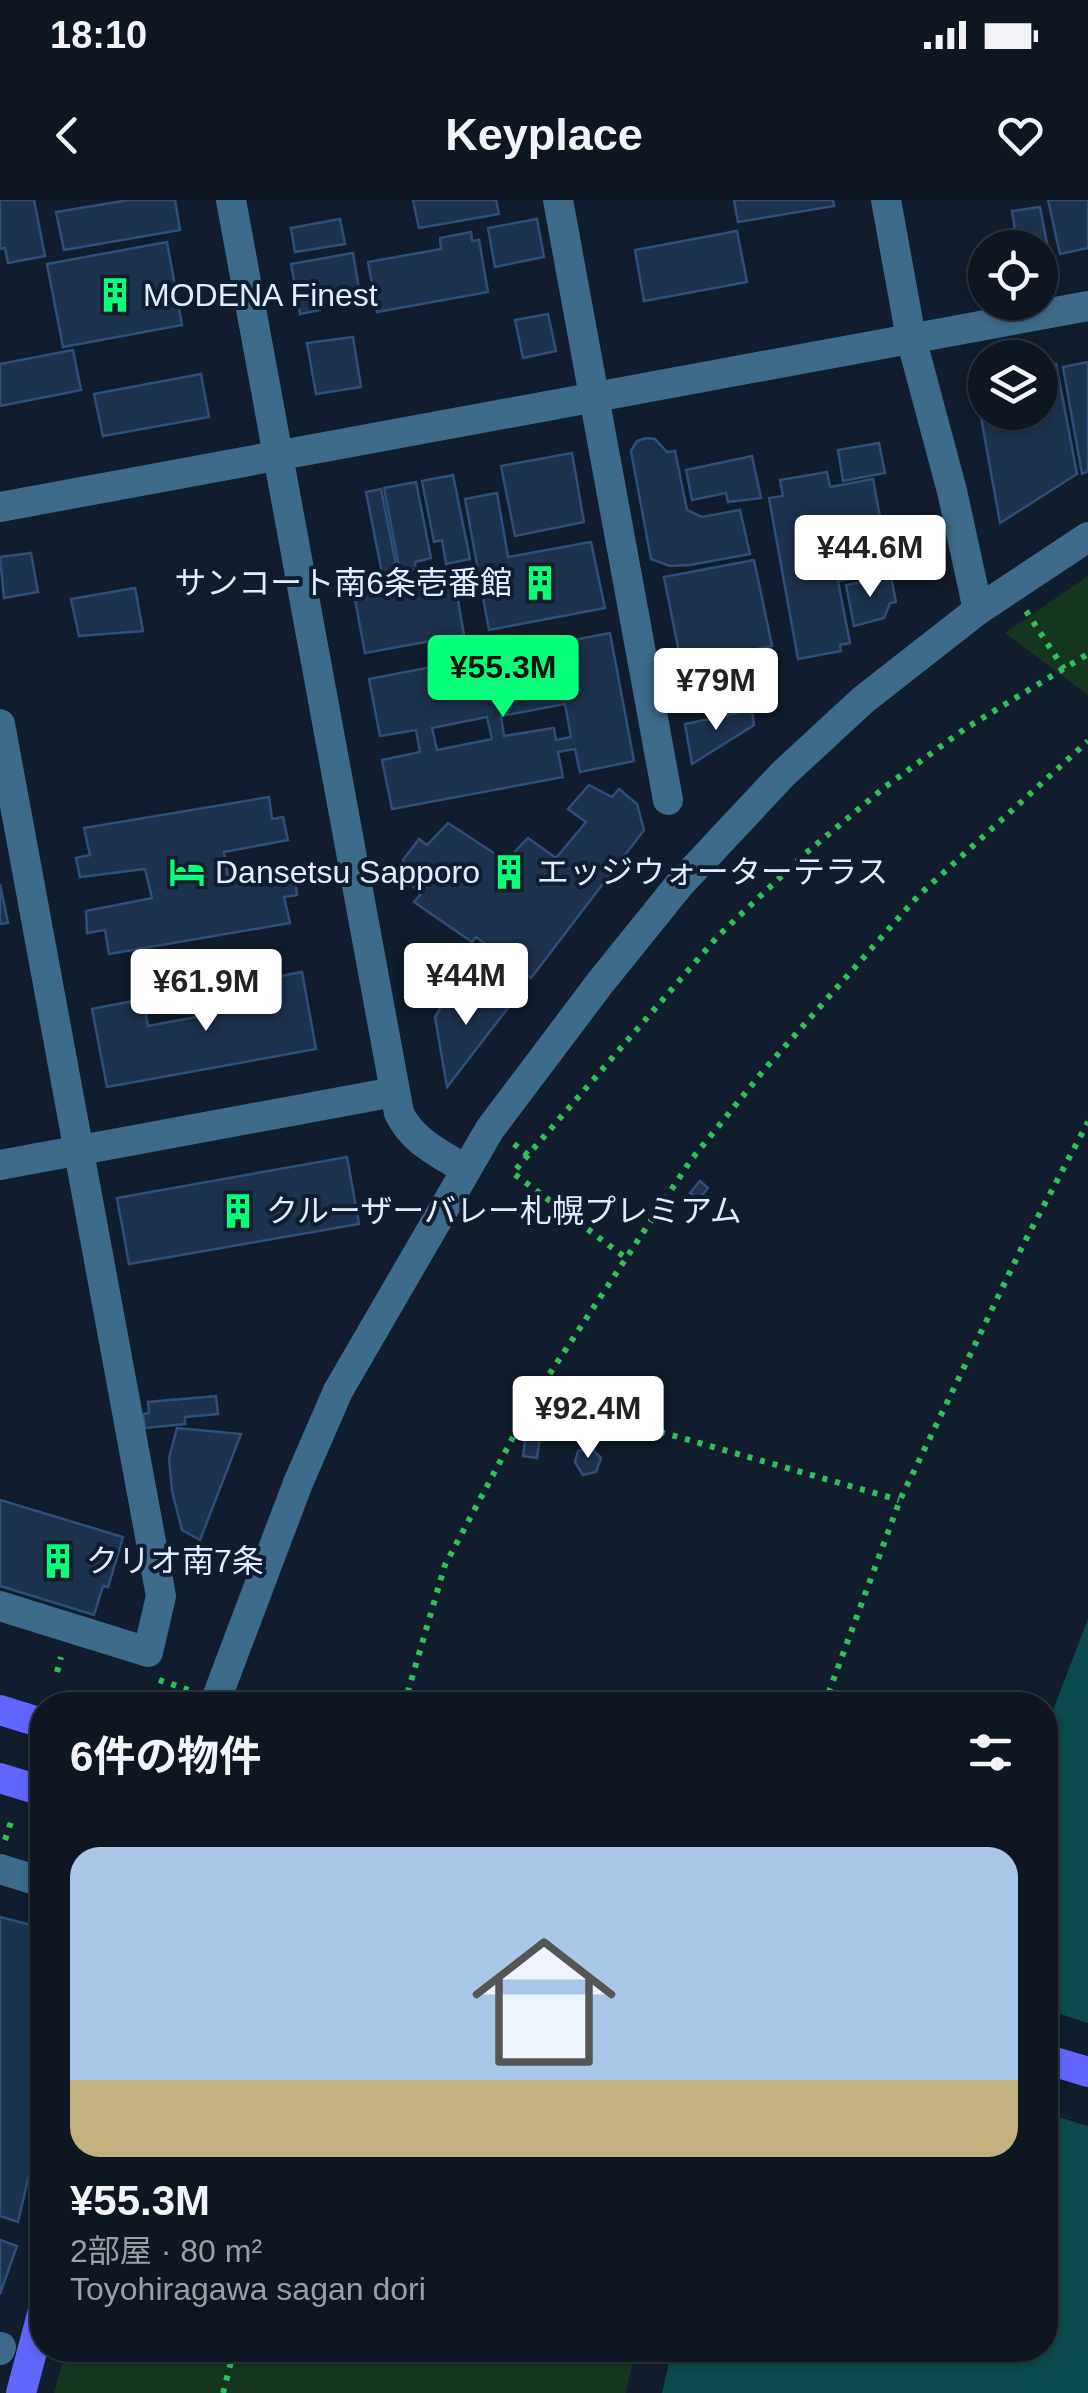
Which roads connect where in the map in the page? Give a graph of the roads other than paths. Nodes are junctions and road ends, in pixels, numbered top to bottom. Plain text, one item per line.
1 (231, 200) edge
2 (558, 200) edge
3 (886, 200) edge
4 (1088, 306) edge
5 (911, 338) junction
6 (594, 397) junction
7 (278, 454) junction
8 (0, 507) edge
9 (1088, 537) edge
10 (978, 610) junction
11 (0, 724) edge
12 (668, 800) dead end
13 (394, 1092) junction
14 (78, 1150) junction
15 (0, 1165) edge
16 (465, 1169) junction
17 (0, 1606) edge
18 (205, 1692) edge
19 (0, 1710) edge
20 (30, 1719) edge
21 (0, 1778) edge
22 (30, 1788) edge
23 (2, 1856) edge
24 (30, 1874) edge
25 (1058, 2063) edge
26 (1088, 2072) edge
27 (30, 2359) edge
28 (21, 2393) edge

1 - 7 street
2 - 6 street
3 - 5 street
4 - 5 street
5 - 6 street
5 - 10 street
6 - 7 street
6 - 12 street
7 - 8 street
7 - 13 street
9 - 10 street
10 - 16 street
11 - 14 street
13 - 14 street
13 - 16 street
14 - 15 street
14 - 17 street
16 - 18 street
19 - 20 main road
21 - 22 main road
23 - 24 street
25 - 26 main road
27 - 28 main road

